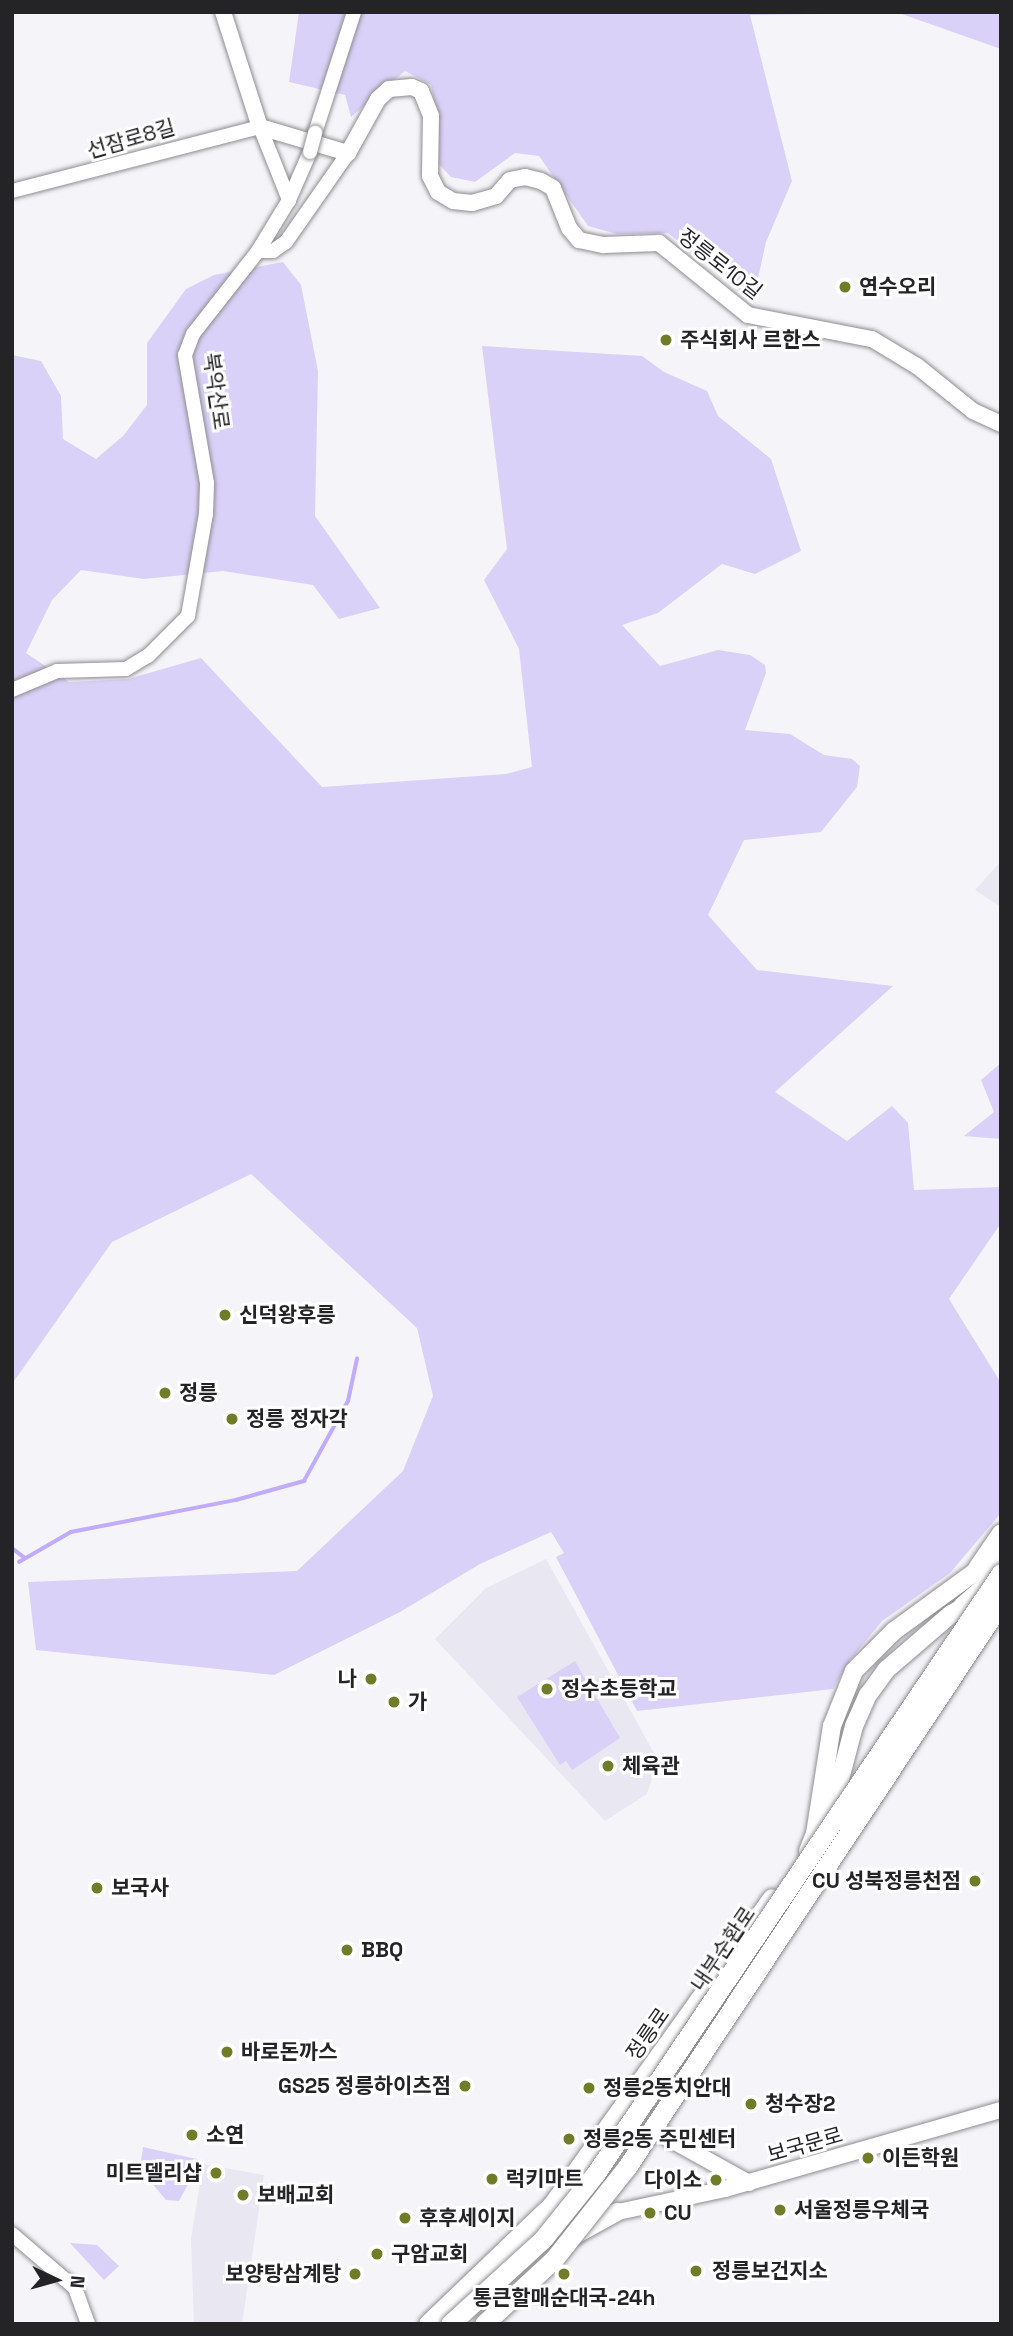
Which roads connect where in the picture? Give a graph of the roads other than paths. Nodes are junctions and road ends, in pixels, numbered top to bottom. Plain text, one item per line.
1 (223, 12) edge
2 (354, 12) edge
3 (260, 127) junction
4 (348, 153) junction
5 (12, 191) edge
6 (289, 200) junction
7 (258, 251) junction
8 (1001, 424) edge
9 (12, 690) edge
10 (1001, 1533) edge
11 (1001, 1553) edge
12 (977, 1568) junction
13 (1001, 1572) edge
14 (1001, 1590) edge
15 (1001, 1603) edge
16 (962, 1606) junction
17 (924, 1637) junction
18 (791, 1877) junction
19 (669, 2091) junction
20 (1001, 2110) edge
21 (617, 2118) junction
22 (650, 2120) junction
23 (638, 2137) junction
24 (749, 2183) junction
25 (617, 2212) junction
26 (583, 2219) junction
27 (536, 2225) junction
28 (12, 2234) edge
29 (569, 2238) junction
30 (433, 2323) edge
31 (88, 2324) edge
32 (475, 2324) edge
33 (484, 2324) edge

1 - 3 main road
2 - 6 street, 북악산로, bridge
3 - 4 main road
3 - 5 street, 선잠로8길
3 - 6 street
4 - 7 street
4 - 8 main road, 정릉로10길
6 - 7 street, 북악산로
7 - 9 street, 북악산로
10 - 12 highway
11 - 12 main road, 정릉로
12 - 18 main road, 정릉로
13 - 16 highway
13 - 30 highway, 내부순환로, bridge
14 - 16 main road
14 - 17 main road
15 - 33 highway, 내부순환로, bridge
16 - 17 main road
17 - 19 main road
18 - 19 main road
18 - 21 main road, 정릉로
19 - 22 main road
20 - 24 main road, 보국문로
21 - 23 main road
21 - 27 main road, 정릉로
22 - 23 main road
22 - 24 main road
23 - 26 main road
24 - 25 main road, 보국문로
25 - 26 main road, 보국문로
25 - 29 main road
26 - 27 main road, 보국문로
26 - 29 main road
27 - 30 main road, 정릉로
28 - 31 street
29 - 32 main road

